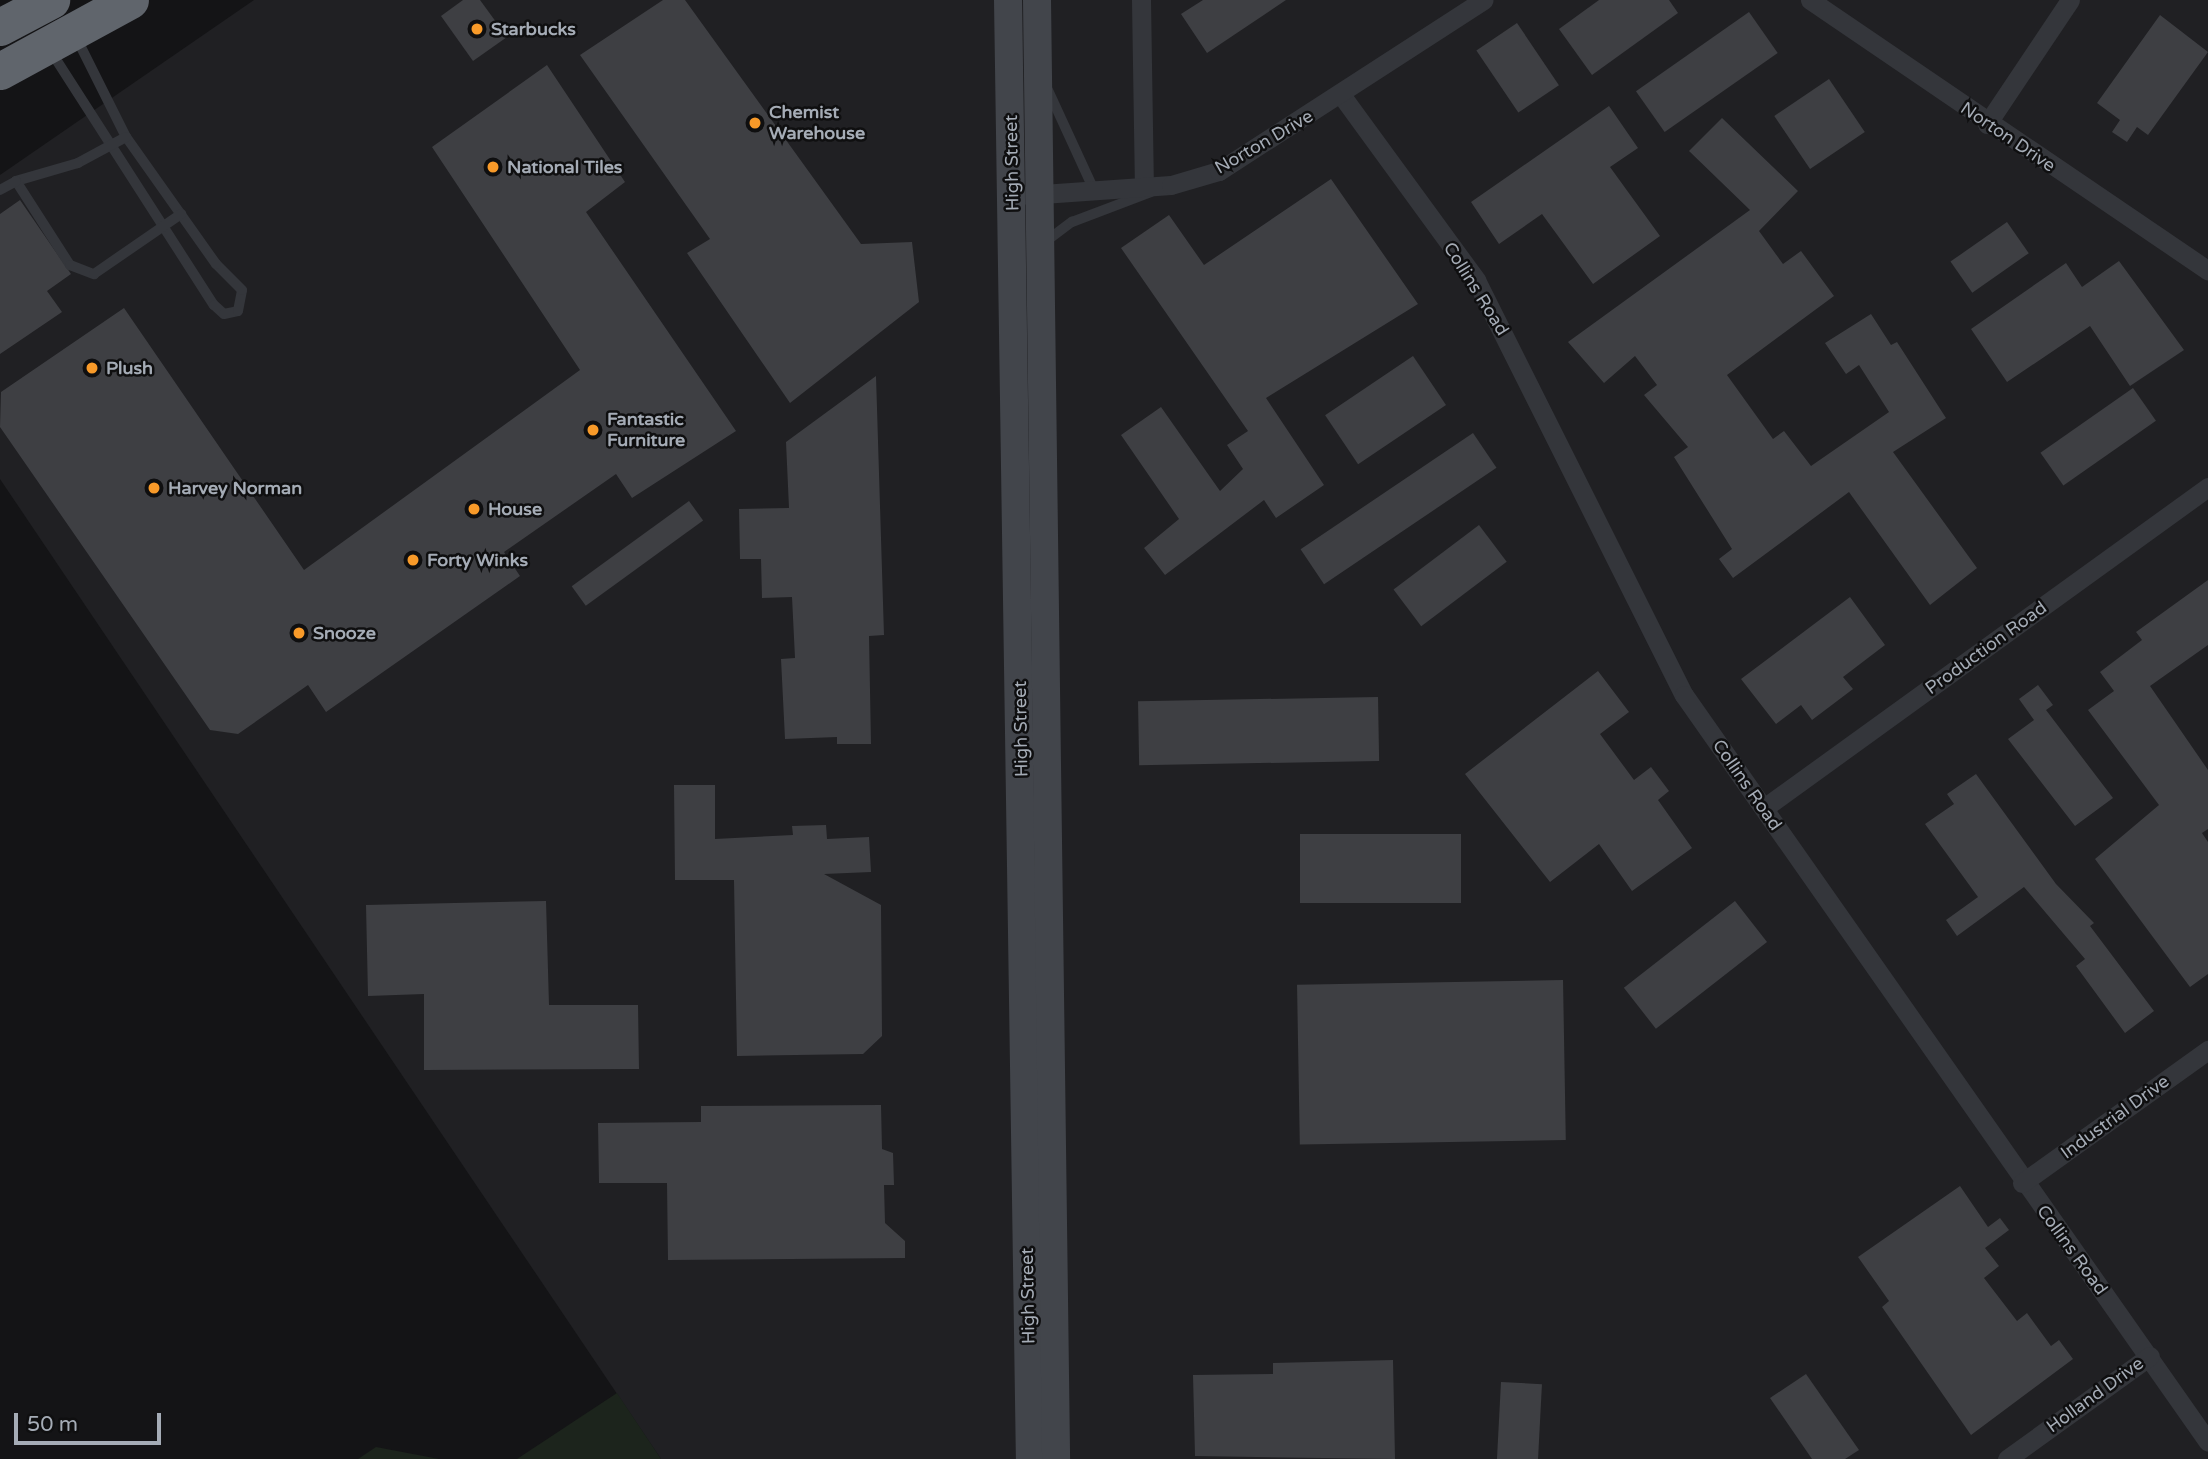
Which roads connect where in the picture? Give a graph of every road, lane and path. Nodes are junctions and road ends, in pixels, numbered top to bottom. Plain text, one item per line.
1 (130, 0) edge
2 (1008, 0) edge
3 (1037, 0) edge
4 (1141, 0) edge
5 (1483, 0) edge
6 (1810, 0) edge
7 (2070, 0) edge
8 (31, 8) edge
9 (61, 39) junction
10 (1037, 67) junction
11 (0, 71) edge
12 (1342, 96) junction
13 (1987, 124) junction
14 (126, 137) junction
15 (111, 148) junction
16 (16, 181) junction
17 (1171, 185) junction
18 (1144, 186) junction
19 (1093, 188) junction
20 (0, 190) edge
21 (1026, 195) junction
22 (181, 215) junction
23 (166, 225) junction
24 (1039, 246) junction
25 (2208, 270) edge
26 (229, 276) junction
27 (208, 287) junction
28 (2208, 487) edge
29 (1765, 808) junction
30 (2208, 1050) edge
31 (2022, 1183) junction
32 (2150, 1356) junction
33 (2208, 1442) edge
34 (1030, 1459) edge
35 (1056, 1459) edge
36 (2007, 1459) edge

1 - 9 highway
2 - 21 main road, High Street
3 - 10 main road, High Street
4 - 18 street
5 - 12 street, Norton Drive
6 - 13 street, Norton Drive
7 - 13 street
8 - 9 highway
9 - 11 highway
9 - 14 lane
9 - 15 lane
10 - 19 lane
10 - 21 main road, High Street
12 - 17 street, Norton Drive
12 - 29 street, Collins Road
13 - 25 street, Norton Drive
14 - 15 lane
14 - 22 lane
15 - 16 lane
15 - 23 lane
16 - 20 lane
16 - 23 lane
17 - 18 street, Norton Drive
17 - 24 lane
18 - 19 street, Norton Drive
19 - 21 street, Norton Drive
21 - 24 main road, High Street
21 - 34 main road, High Street
22 - 23 lane
22 - 26 lane
23 - 27 lane
24 - 35 main road, High Street
26 - 27 lane
26 - 27 lane
28 - 29 street, Production Road
29 - 31 street, Collins Road
30 - 31 street, Industrial Drive
31 - 32 street, Collins Road
32 - 33 street, Collins Road
32 - 36 street, Holland Drive

